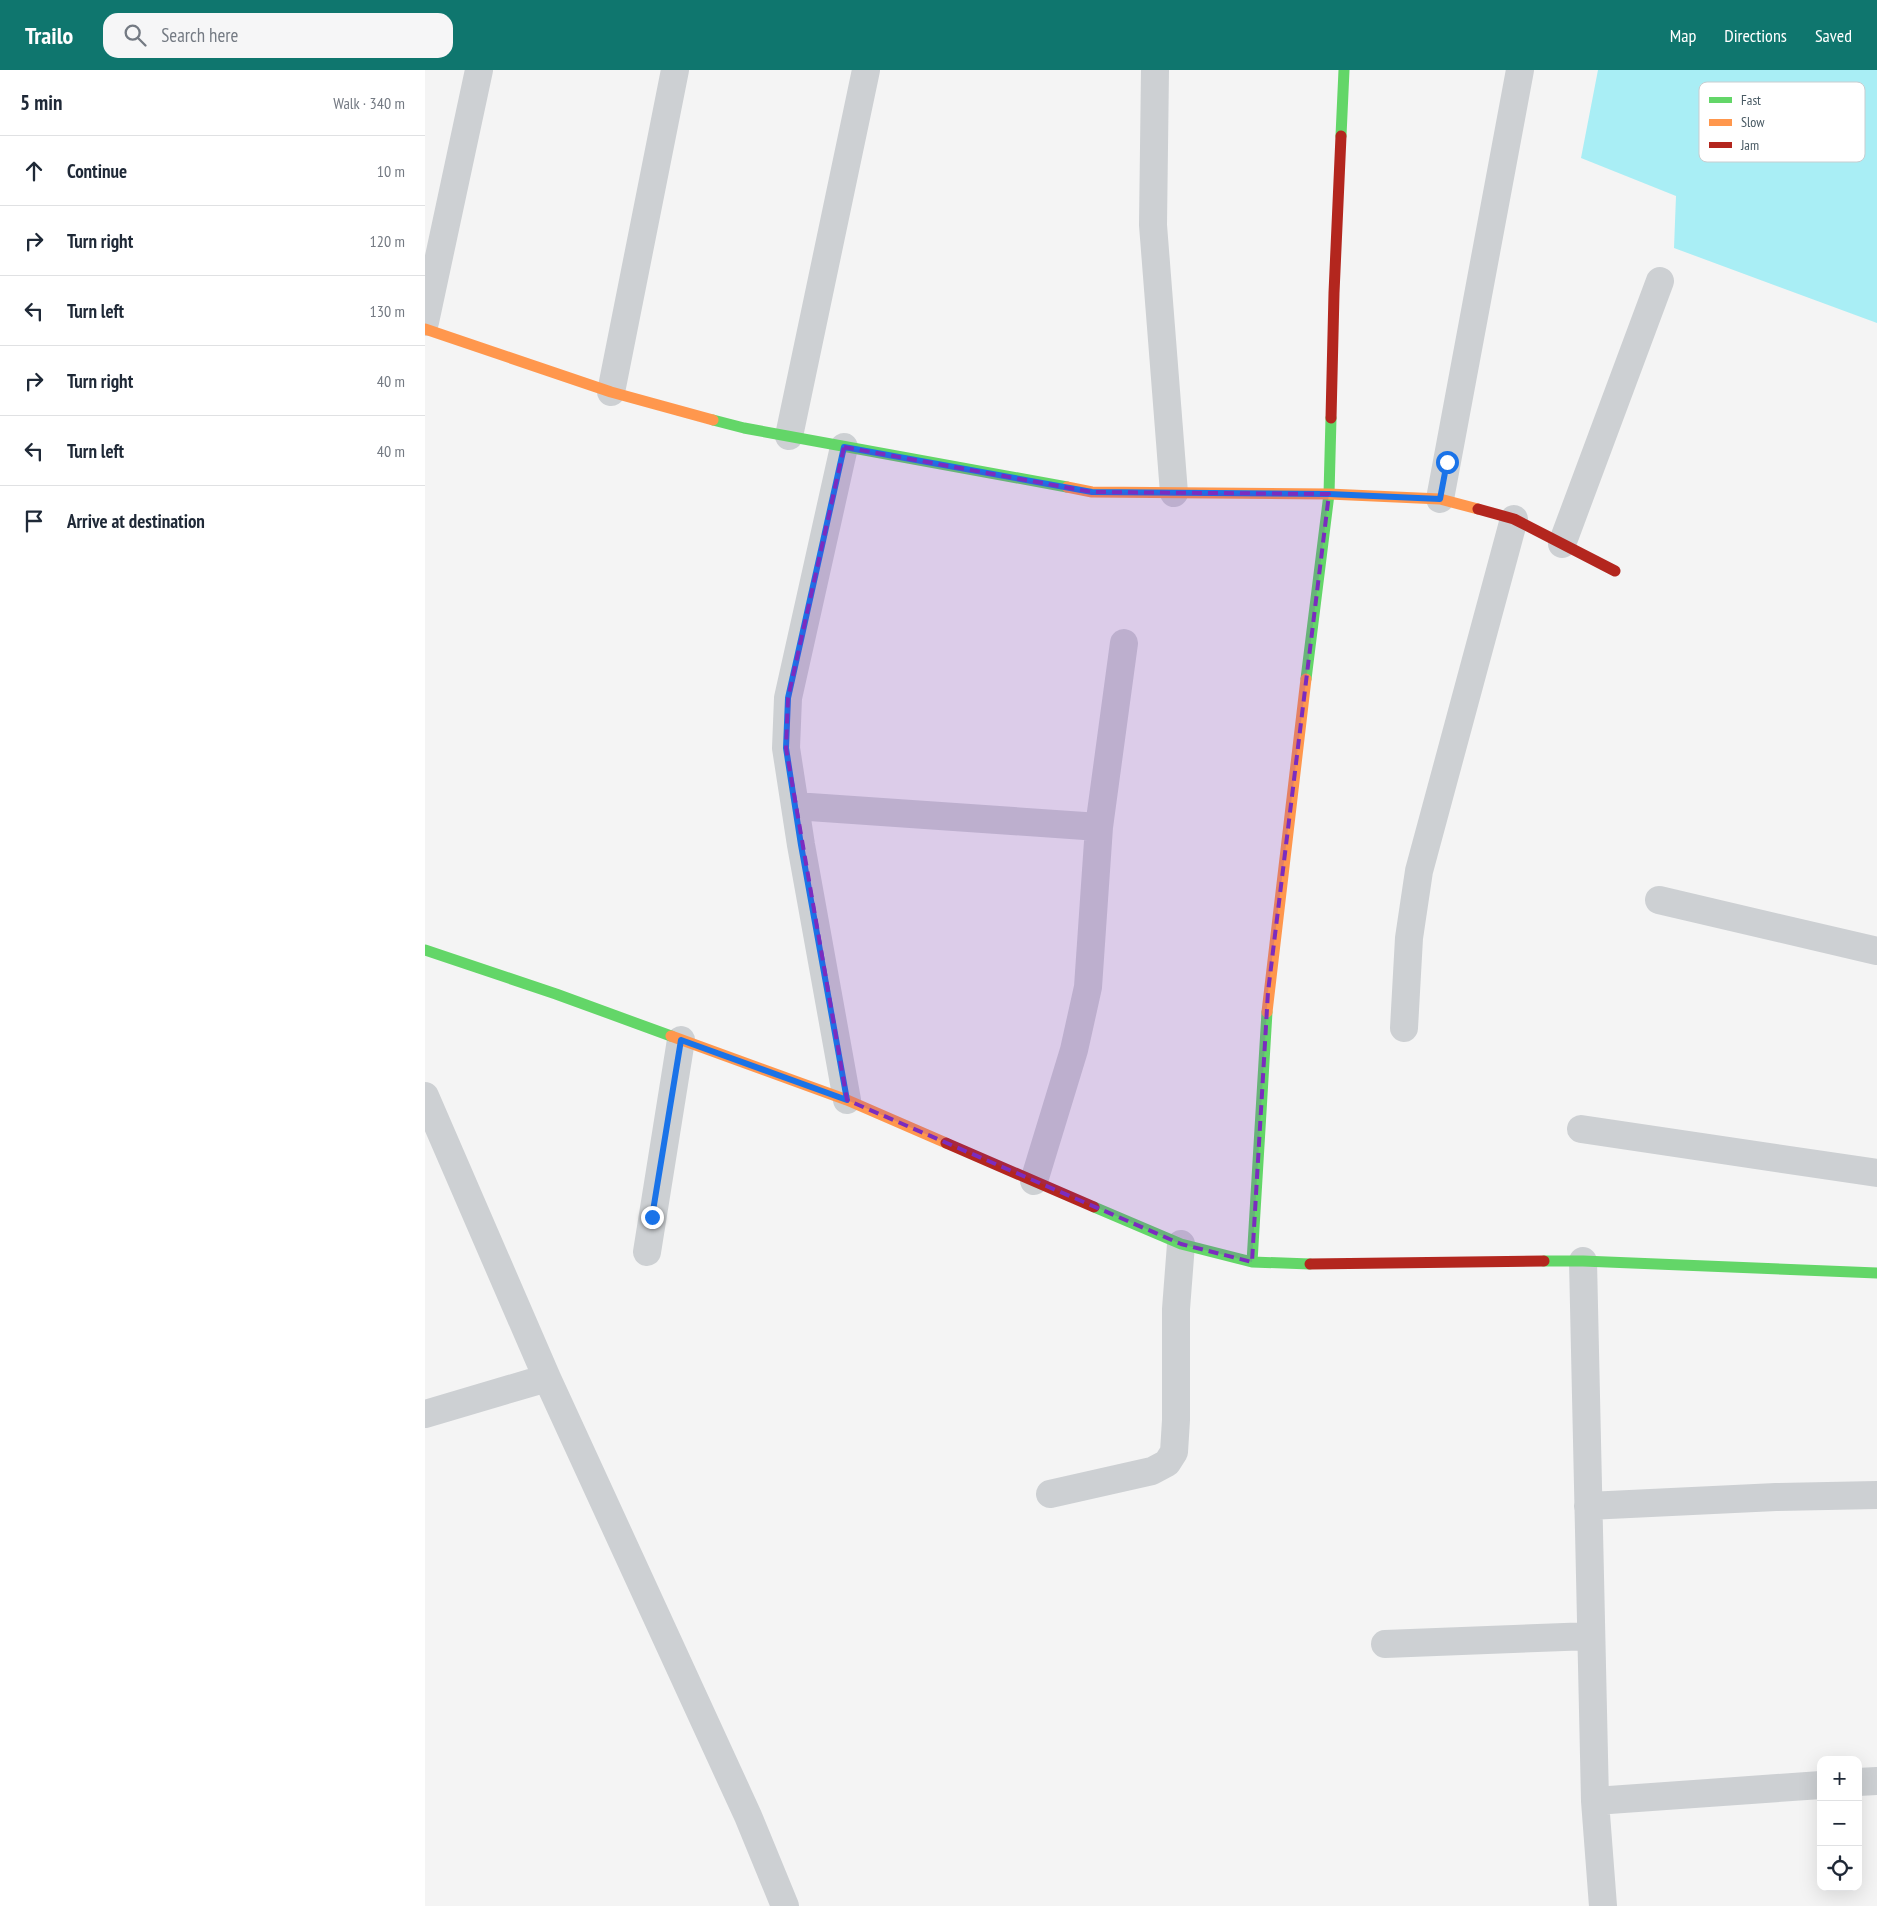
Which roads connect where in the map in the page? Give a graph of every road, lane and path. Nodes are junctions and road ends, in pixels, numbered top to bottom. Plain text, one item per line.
1 (479, 70) edge
2 (675, 70) edge
3 (866, 70) edge
4 (1155, 70) edge
5 (1344, 70) edge
6 (1519, 70) edge
7 (1660, 281) dead end
8 (425, 322) edge
9 (425, 329) edge
10 (611, 392) junction
11 (789, 436) junction
12 (844, 447) junction
13 (1174, 493) junction
14 (1329, 494) junction
15 (1440, 499) junction
16 (1514, 519) junction
17 (1562, 544) junction
18 (1615, 571) dead end
19 (1123, 643) dead end
20 (795, 806) junction
21 (1099, 827) junction
22 (1659, 900) dead end
23 (425, 950) edge
24 (1877, 951) edge
25 (1404, 1028) dead end
26 (681, 1040) junction
27 (425, 1096) edge
28 (847, 1100) junction
29 (1581, 1128) dead end
30 (1877, 1173) edge
31 (1034, 1181) junction
32 (1181, 1244) junction
33 (647, 1252) dead end
34 (1583, 1261) junction
35 (1252, 1262) junction
36 (1877, 1274) edge
37 (547, 1378) junction
38 (425, 1414) edge
39 (1050, 1494) dead end
40 (1877, 1495) edge
41 (1589, 1506) junction
42 (1591, 1636) junction
43 (1385, 1644) dead end
44 (1877, 1781) edge
45 (1862, 1782) edge
46 (1817, 1785) edge
47 (1595, 1801) junction
48 (785, 1906) edge
49 (1603, 1906) edge

1 - 8 street
2 - 10 street
3 - 11 street
4 - 13 street
5 - 14 street
6 - 15 street
7 - 17 street
9 - 10 street
10 - 11 street
11 - 12 street
12 - 13 street
12 - 20 street
13 - 14 street
14 - 15 street
14 - 35 street
15 - 16 street
16 - 17 street
16 - 25 street
17 - 18 street
19 - 21 street
20 - 21 street
20 - 28 street
21 - 31 street
22 - 24 street
23 - 26 street
26 - 28 street
26 - 33 street
27 - 37 street
28 - 31 street
29 - 30 street
31 - 32 street
32 - 35 street
32 - 39 street
34 - 35 street
34 - 36 street
34 - 41 street
37 - 38 street
37 - 48 street
40 - 41 street
41 - 42 street
42 - 43 street
42 - 47 street
44 - 45 street
46 - 47 street
47 - 49 street

